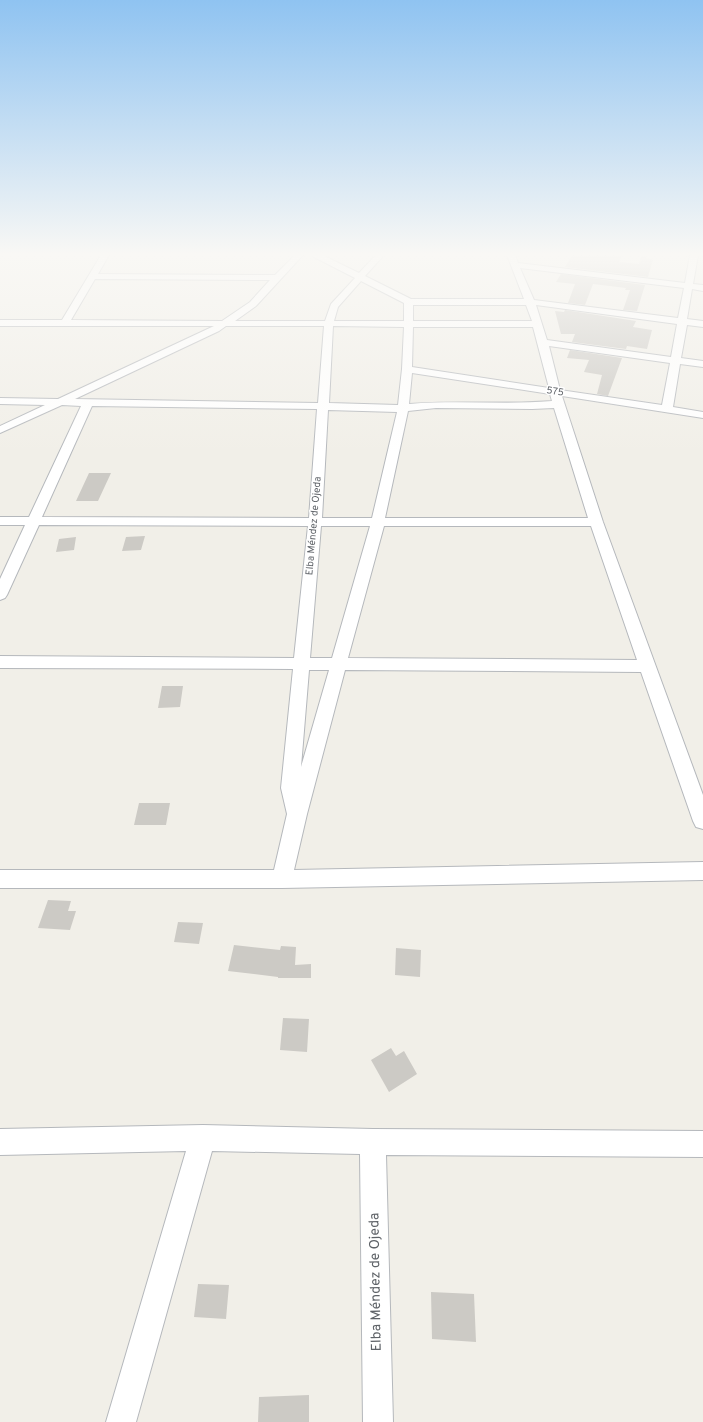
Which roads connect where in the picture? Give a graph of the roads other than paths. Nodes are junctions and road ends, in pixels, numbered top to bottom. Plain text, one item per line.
1 (230, 321) edge
2 (682, 321) edge
3 (685, 321) edge
4 (0, 323) edge
5 (65, 323) joint
6 (329, 323) junction
7 (409, 323) junction
8 (226, 324) junction
9 (536, 324) joint
10 (703, 324) edge
11 (543, 342) junction
12 (675, 360) junction
13 (703, 364) edge
14 (407, 369) junction
15 (557, 398) junction
16 (0, 401) edge
17 (63, 401) junction
18 (88, 402) junction
19 (324, 406) junction
20 (403, 408) junction
21 (667, 410) junction
22 (703, 416) edge
23 (0, 430) edge
24 (34, 520) junction
25 (0, 521) edge
26 (315, 522) junction
27 (378, 522) junction
28 (596, 522) junction
29 (0, 595) edge
30 (0, 662) edge
31 (302, 664) junction
32 (338, 664) junction
33 (648, 666) junction
34 (297, 814) junction
35 (703, 821) edge
36 (703, 871) edge
37 (0, 879) edge
38 (282, 879) junction
39 (203, 1138) junction
40 (0, 1142) edge
41 (373, 1142) junction
42 (703, 1144) edge
43 (121, 1422) edge
44 (378, 1422) edge

1 - 8 street
2 - 12 street
3 - 10 street
4 - 5 street
5 - 8 street
6 - 7 street
6 - 8 street
6 - 19 street, Elba Méndez de Ojeda
7 - 9 street
7 - 14 street
8 - 17 street
9 - 11 street
11 - 12 street
11 - 15 street
12 - 13 street
12 - 21 street
14 - 15 street, 575
14 - 20 street
15 - 20 street
15 - 21 street, 575
15 - 28 street
16 - 17 street
17 - 18 street
17 - 23 street
18 - 19 street
18 - 24 street
19 - 20 street
19 - 26 street, Elba Méndez de Ojeda
20 - 27 street
21 - 22 street, 575
24 - 25 street
24 - 26 street
24 - 29 street
26 - 27 street
26 - 31 street, Elba Méndez de Ojeda
27 - 28 street
27 - 32 street
28 - 33 street
30 - 31 street
31 - 32 street
31 - 34 street, Elba Méndez de Ojeda
32 - 33 street
32 - 34 street
33 - 35 street
34 - 38 street
36 - 38 street
37 - 38 street
39 - 40 street
39 - 41 street
39 - 43 street
41 - 42 street
41 - 44 street, Elba Méndez de Ojeda

